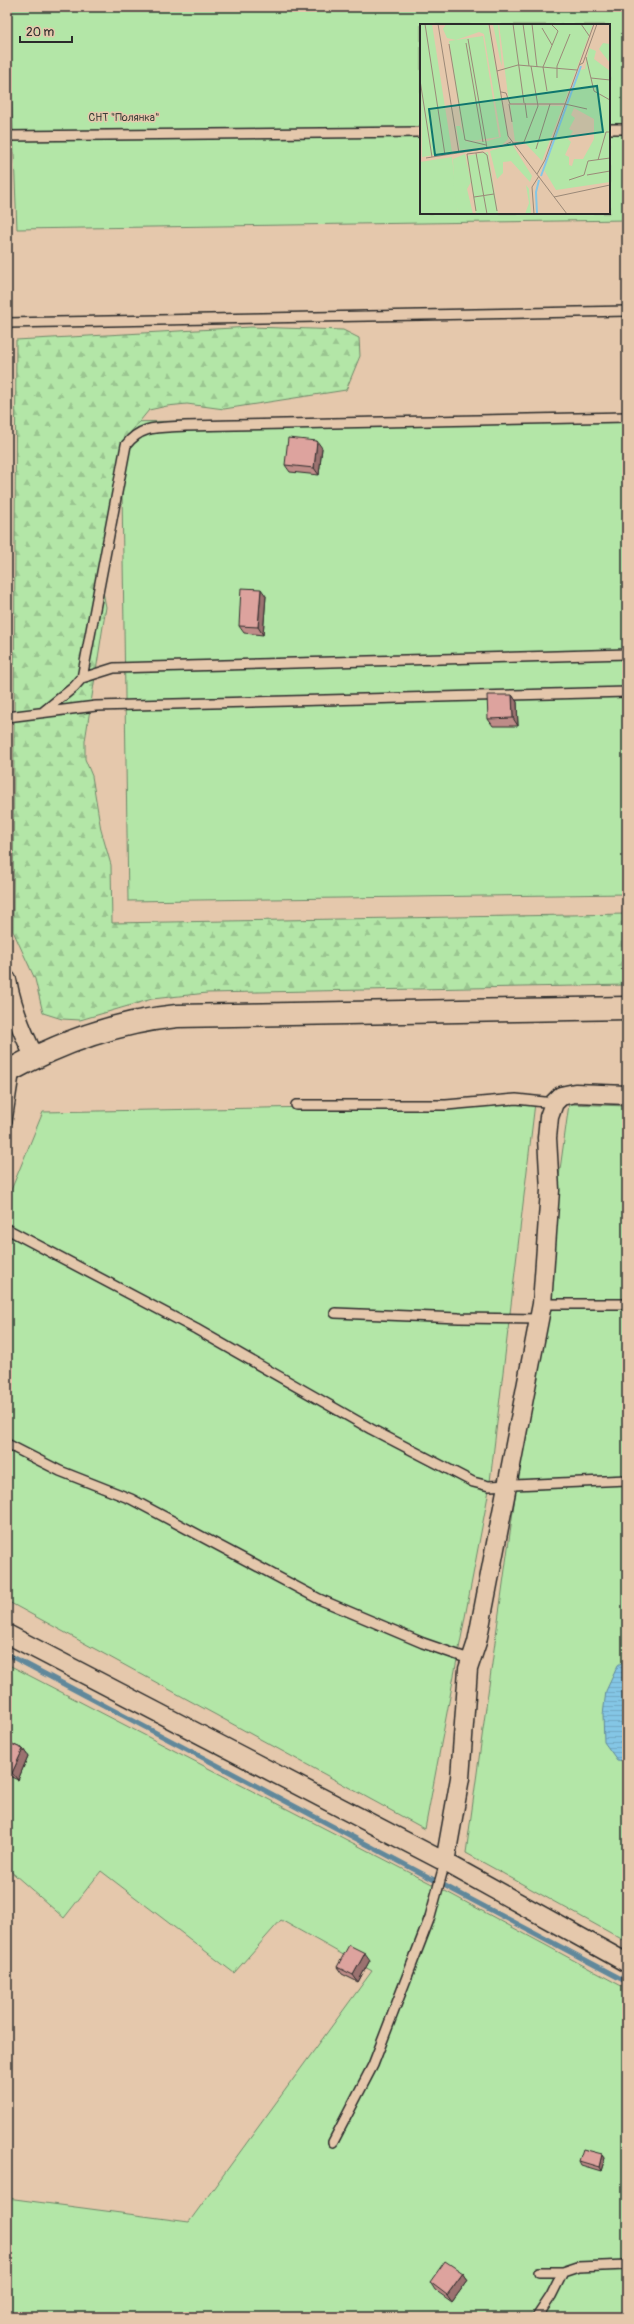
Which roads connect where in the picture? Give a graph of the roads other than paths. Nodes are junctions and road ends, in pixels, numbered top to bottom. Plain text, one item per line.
1 (627, 129) edge
2 (610, 130) edge
3 (420, 132) edge
4 (7, 136) edge
5 (627, 311) edge
6 (7, 323) edge
7 (627, 417) edge
8 (627, 654) edge
9 (82, 678) junction
10 (627, 692) edge
11 (43, 712) junction
12 (7, 716) edge
13 (7, 980) edge
14 (627, 1008) edge
15 (35, 1058) junction
16 (11, 1070) edge
17 (627, 1095) edge
18 (554, 1103) junction
19 (296, 1105) dead end
20 (7, 1120) edge
21 (7, 1229) edge
22 (627, 1304) edge
23 (541, 1311) junction
24 (335, 1313) dead end
25 (7, 1444) edge
26 (627, 1480) edge
27 (507, 1484) junction
28 (7, 1634) edge
29 (472, 1660) junction
30 (443, 1867) junction
31 (627, 1963) edge
32 (333, 2142) dead end
33 (627, 2264) edge
34 (539, 2272) dead end
35 (563, 2272) junction
36 (537, 2317) edge

1 - 2 lane
3 - 4 lane
5 - 6 lane
7 - 9 lane
8 - 9 lane
9 - 11 lane
10 - 11 lane
11 - 12 lane
13 - 15 street
14 - 15 street
15 - 16 street
16 - 20 lane
17 - 18 street
18 - 19 lane
18 - 23 street
21 - 27 lane
22 - 23 lane
23 - 24 lane
23 - 27 street
25 - 29 lane
26 - 27 lane
27 - 29 street
28 - 30 street
29 - 30 street
30 - 31 street
30 - 32 lane
33 - 35 lane
34 - 35 lane
35 - 36 lane

